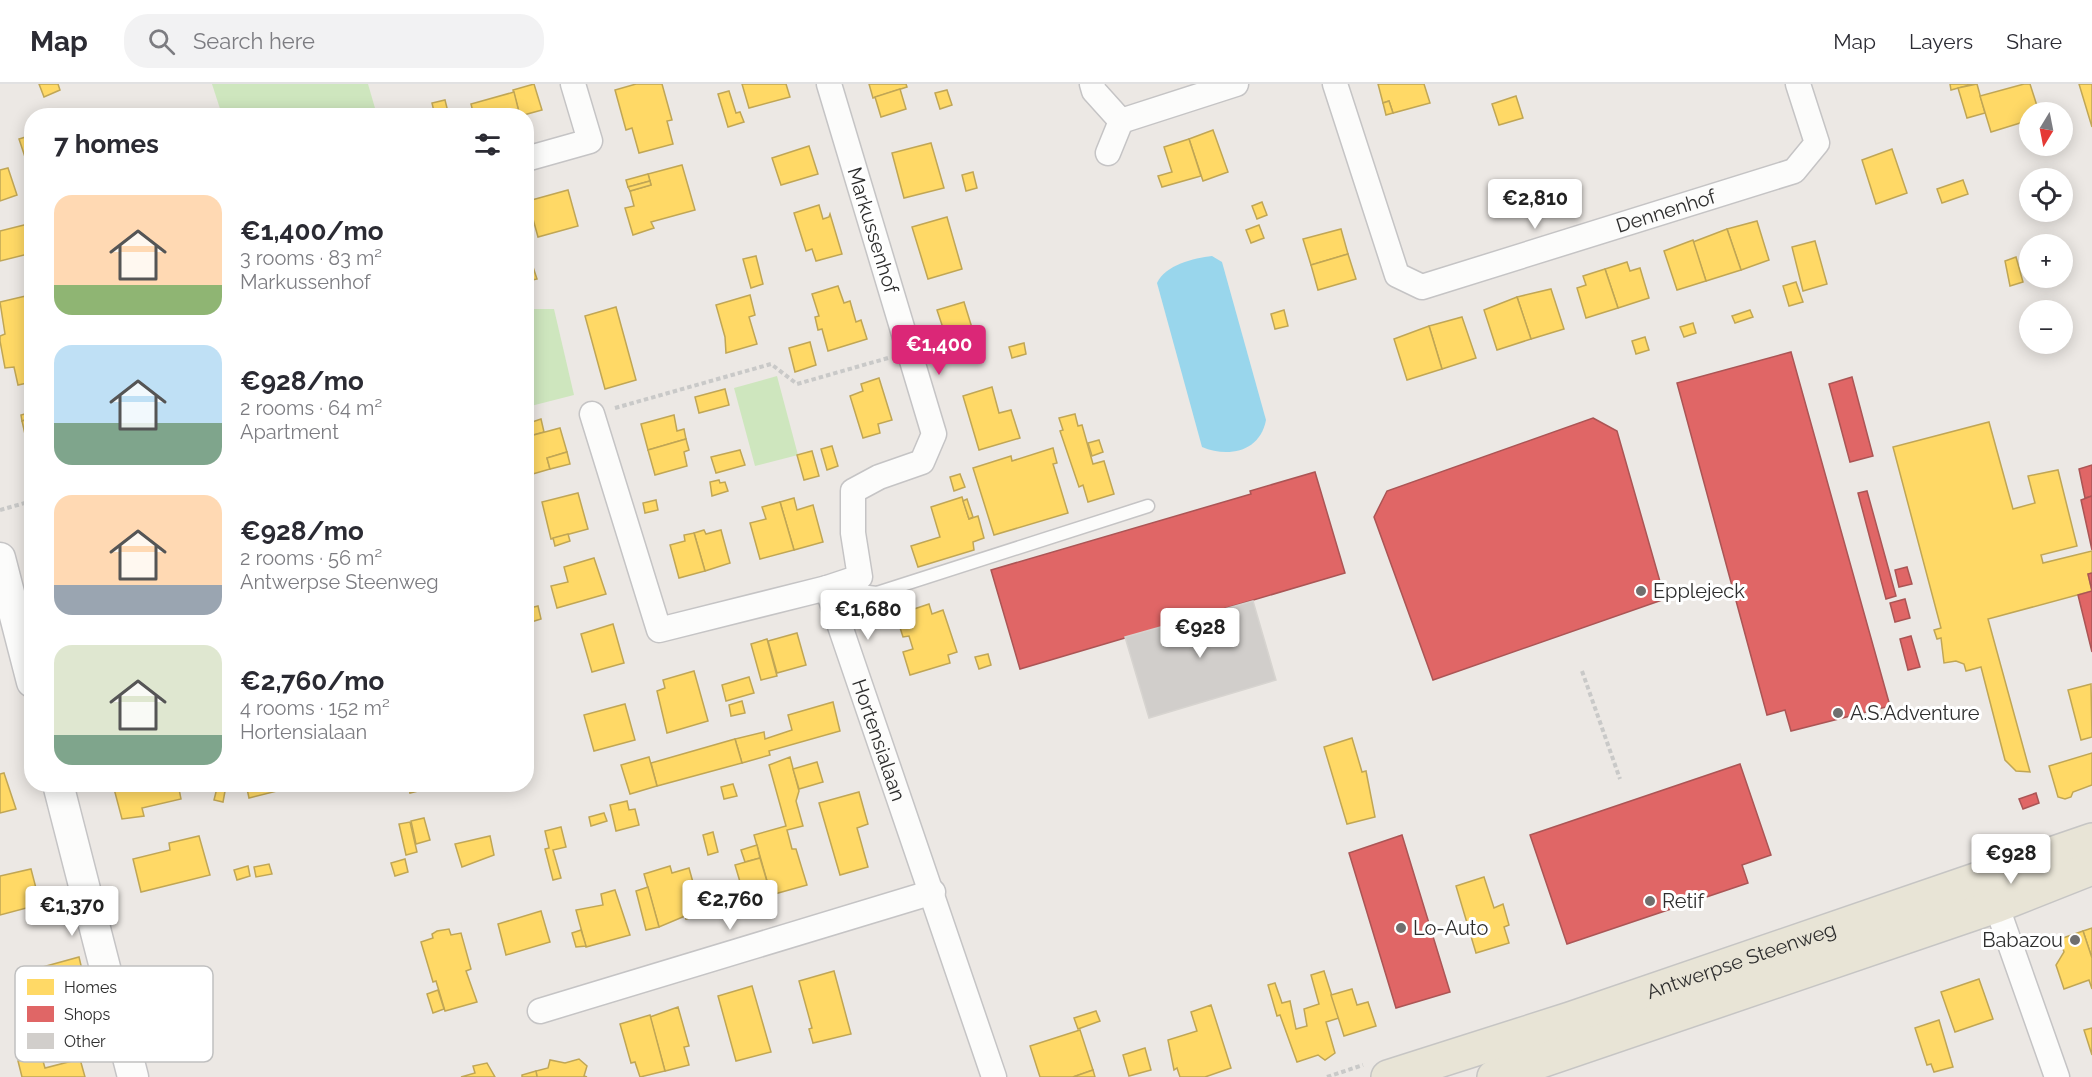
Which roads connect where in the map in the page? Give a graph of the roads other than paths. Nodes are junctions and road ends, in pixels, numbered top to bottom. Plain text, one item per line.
1 (573, 84) edge
2 (829, 84) edge
3 (1092, 84) edge
4 (1236, 84) edge
5 (1335, 84) edge
6 (1798, 84) edge
7 (1121, 122) junction
8 (1108, 153) dead end
9 (534, 157) edge
10 (592, 414) road end
11 (1148, 506) dead end
12 (0, 558) edge
13 (827, 588) junction
14 (24, 651) edge
15 (60, 792) edge
16 (2092, 840) edge
17 (2092, 868) edge
18 (1991, 891) junction
19 (933, 892) junction
20 (105, 966) edge
21 (540, 1011) dead end
22 (129, 1062) edge
23 (133, 1077) edge
24 (994, 1077) edge
25 (1388, 1077) edge
26 (1494, 1077) edge
27 (2057, 1077) edge

1 - 9 street
2 - 13 street, Markussenhof
3 - 7 street
4 - 7 street
5 - 6 street, Dennenhof
7 - 8 street
10 - 13 street
11 - 13 lane
12 - 14 street
13 - 19 street, Hortensialaan
15 - 20 street
16 - 18 main road, Antwerpse Steenweg
17 - 18 main road, Antwerpse Steenweg
18 - 25 main road, Antwerpse Steenweg
18 - 26 main road, Antwerpse Steenweg
18 - 27 street
19 - 21 street
19 - 24 street, Hortensialaan
22 - 23 street

